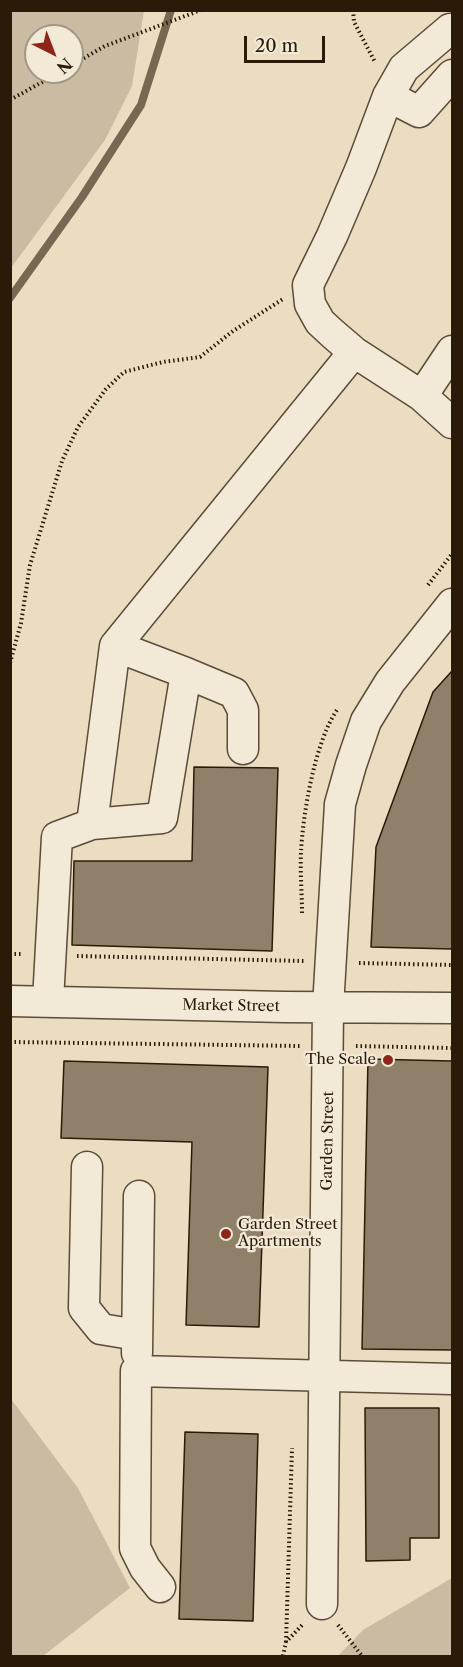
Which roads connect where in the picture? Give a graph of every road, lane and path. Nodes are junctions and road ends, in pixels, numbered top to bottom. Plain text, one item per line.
1 (201, 10) edge
2 (353, 10) edge
3 (450, 29) dead end
4 (84, 58) edge
5 (453, 75) edge
6 (39, 84) edge
7 (394, 86) junction
8 (10, 100) edge
9 (308, 285) junction
10 (453, 351) edge
11 (354, 352) junction
12 (422, 396) junction
13 (453, 423) edge
14 (453, 604) edge
15 (115, 646) junction
16 (10, 663) edge
17 (186, 673) junction
18 (243, 749) dead end
19 (92, 824) junction
20 (10, 954) edge
21 (51, 955) junction
22 (330, 962) junction
23 (453, 964) edge
24 (10, 1000) edge
25 (48, 1001) junction
26 (328, 1007) junction
27 (453, 1008) edge
28 (10, 1042) edge
29 (329, 1046) junction
30 (453, 1048) edge
31 (87, 1167) dead end
32 (139, 1196) dead end
33 (137, 1335) junction
34 (136, 1371) junction
35 (324, 1376) junction
36 (453, 1379) edge
37 (160, 1587) dead end
38 (322, 1604) junction
39 (283, 1656) edge
40 (362, 1656) edge

1 - 4 path
2 - 7 path
3 - 7 street
5 - 7 street
6 - 8 path
7 - 9 street
9 - 11 street
9 - 16 path
10 - 12 street
11 - 12 street
11 - 15 street
12 - 13 street
14 - 22 street, Garden Street
15 - 17 street
15 - 19 street
17 - 18 street
17 - 19 street
19 - 21 street
20 - 21 path
21 - 22 path
21 - 25 street
22 - 23 path
22 - 26 street, Garden Street
24 - 25 street, Market Street
25 - 26 street, Market Street
26 - 27 street, Market Street
26 - 29 street, Garden Street
28 - 29 path
29 - 30 path
29 - 35 street, Garden Street
31 - 33 street
32 - 33 street
33 - 34 street
34 - 35 street
34 - 37 street
35 - 36 street
35 - 38 street, Garden Street
38 - 39 path
38 - 40 path

